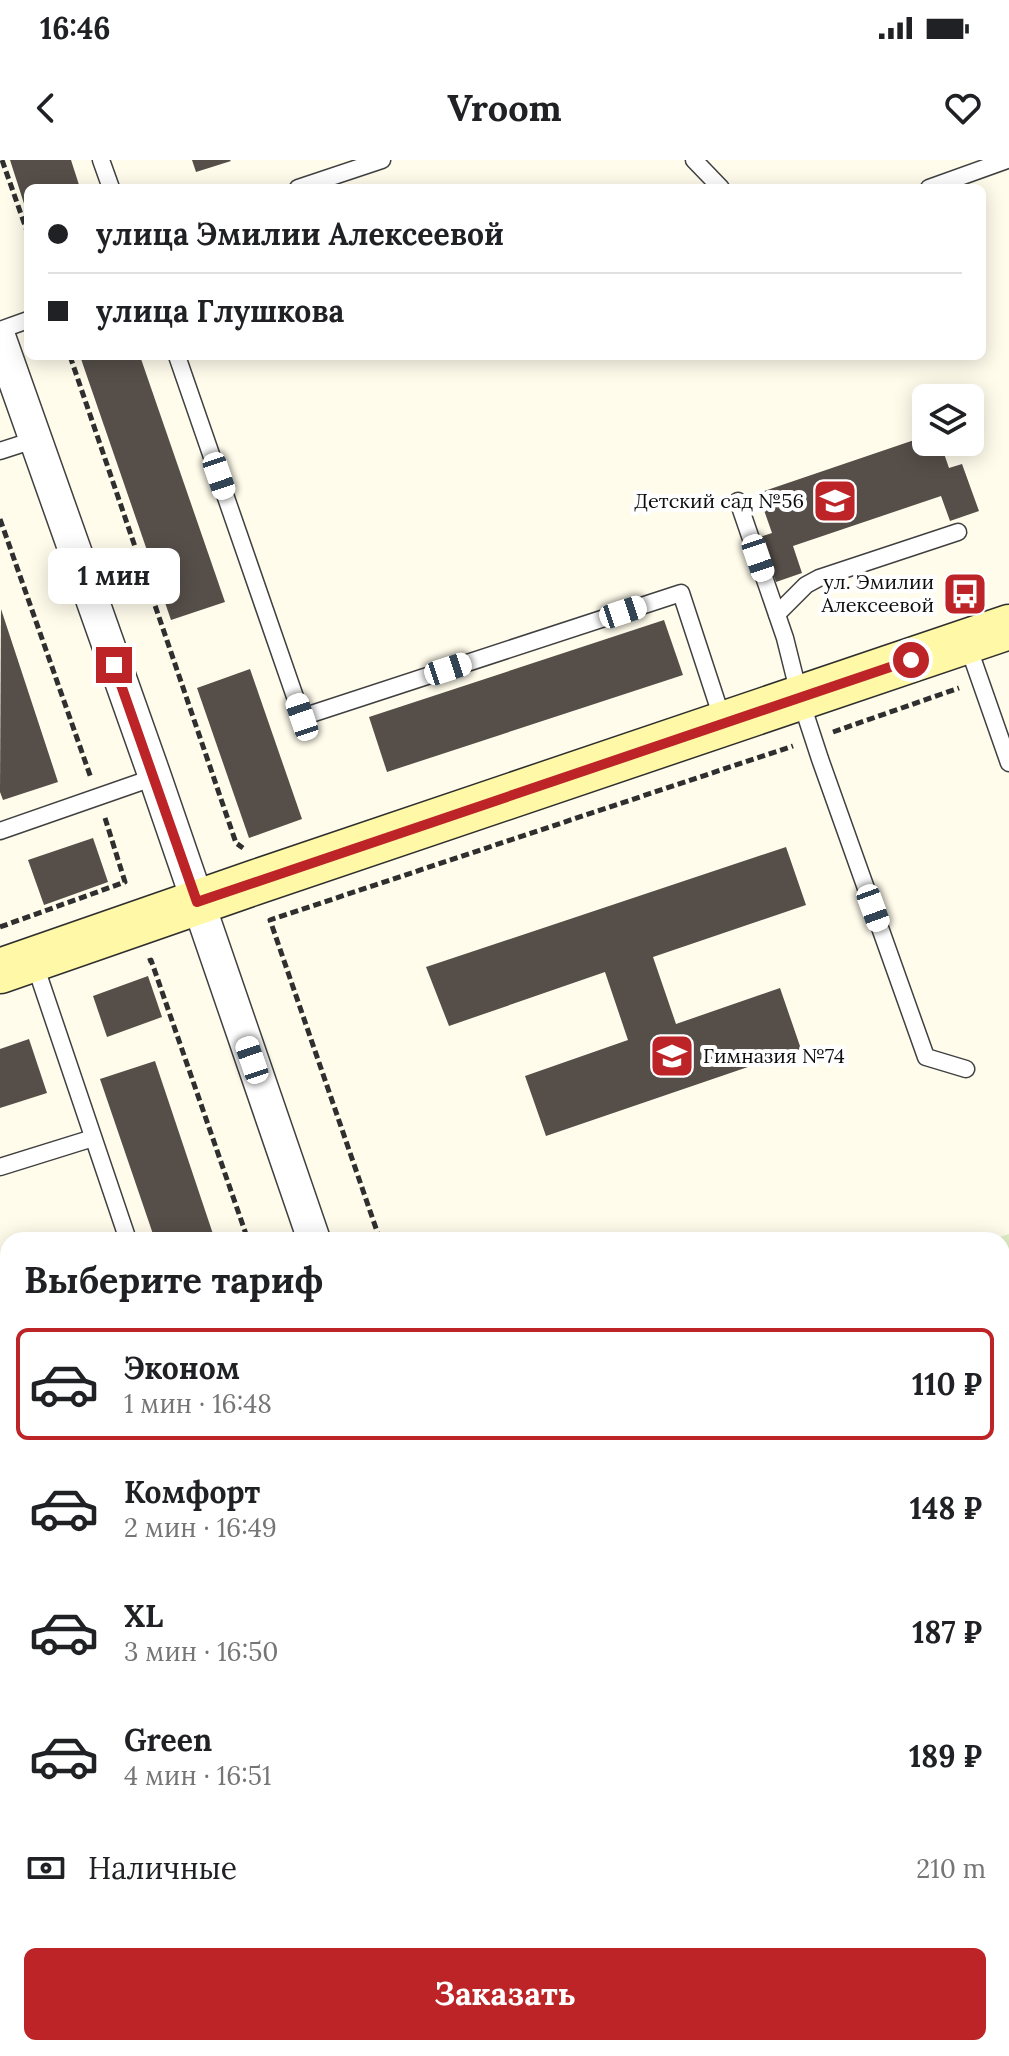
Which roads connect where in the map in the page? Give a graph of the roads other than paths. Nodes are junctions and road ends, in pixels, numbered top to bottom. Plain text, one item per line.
1 (101, 160) edge
2 (382, 160) edge
3 (694, 160) edge
4 (1007, 160) edge
5 (110, 184) edge
6 (310, 184) edge
7 (717, 184) edge
8 (940, 184) edge
9 (24, 321) edge
10 (0, 330) edge
11 (0, 339) edge
12 (178, 360) edge
13 (34, 440) junction
14 (0, 451) edge
15 (738, 501) dead end
16 (958, 532) dead end
17 (777, 614) junction
18 (1009, 627) edge
19 (973, 661) junction
20 (800, 698) junction
21 (724, 723) junction
22 (1009, 763) edge
23 (155, 777) junction
24 (0, 831) edge
25 (197, 902) junction
26 (17, 966) edge
27 (966, 1069) dead end
28 (93, 1138) junction
29 (0, 1167) edge
30 (125, 1232) edge
31 (311, 1232) edge

1 - 5 lane
2 - 6 lane
3 - 7 lane
4 - 8 lane
9 - 10 lane
11 - 13 street
12 - 21 lane
13 - 14 lane
13 - 23 street
15 - 17 lane
16 - 17 lane
17 - 20 lane
18 - 19 street
19 - 20 street
19 - 22 lane
20 - 21 street
20 - 27 lane
21 - 25 street
23 - 24 lane
23 - 25 street
25 - 26 street
25 - 31 street
26 - 28 lane
28 - 29 lane
28 - 30 lane

